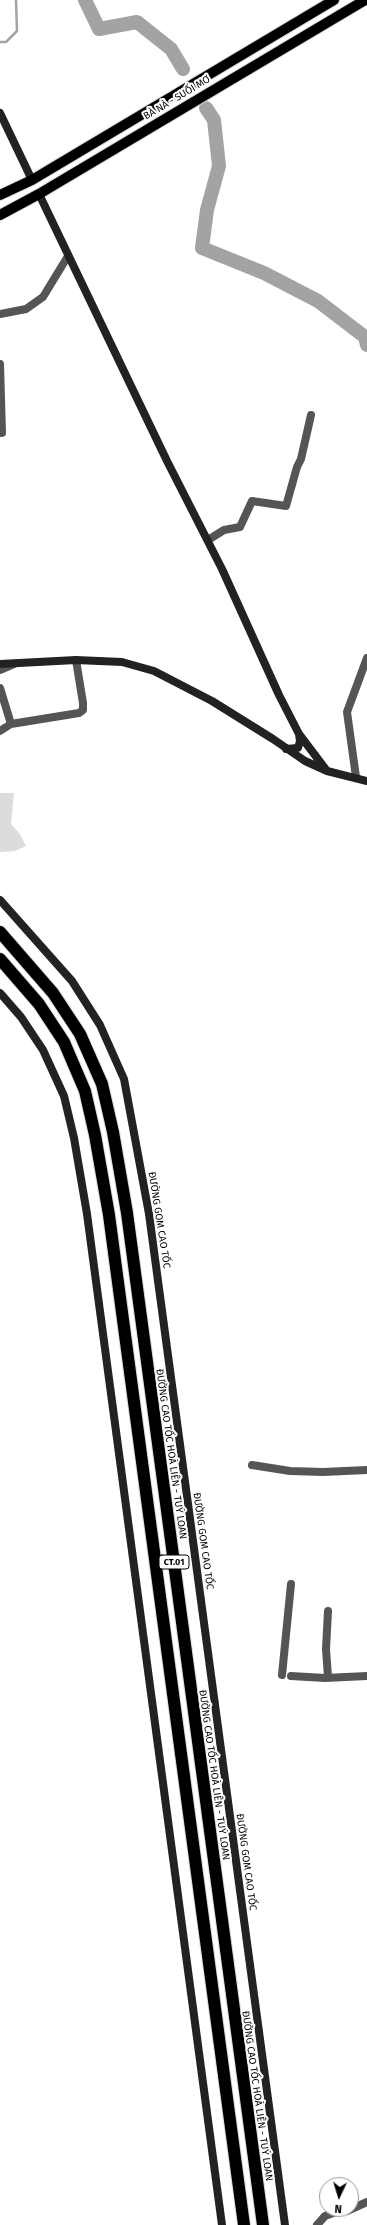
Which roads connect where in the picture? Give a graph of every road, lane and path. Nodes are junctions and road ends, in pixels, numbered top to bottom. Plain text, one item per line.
1 (334, 0) edge
2 (365, 0) edge
3 (0, 113) edge
4 (32, 180) junction
5 (39, 194) junction
6 (0, 195) edge
7 (0, 215) edge
8 (68, 256) junction
9 (0, 314) edge
10 (0, 364) edge
11 (311, 414) dead end
12 (2, 433) dead end
13 (208, 540) junction
14 (367, 658) edge
15 (76, 660) junction
16 (16, 663) junction
17 (0, 664) edge
18 (0, 670) edge
19 (0, 688) edge
20 (11, 724) junction
21 (0, 731) edge
22 (299, 734) junction
23 (286, 749) junction
24 (327, 772) junction
25 (356, 777) junction
26 (367, 781) edge
27 (0, 900) edge
28 (0, 932) edge
29 (0, 959) edge
30 (0, 993) edge
31 (252, 1465) dead end
32 (367, 1470) edge
33 (291, 1584) dead end
34 (328, 1611) dead end
35 (282, 1674) dead end
36 (291, 1676) dead end
37 (367, 1676) edge
38 (328, 1678) junction
39 (367, 2202) edge
40 (222, 2225) edge
41 (244, 2225) edge
42 (263, 2225) edge
43 (285, 2225) edge
44 (317, 2225) edge

1 - 4 main road, BÀ NÀ - SUỐI MƠ
2 - 5 main road, BÀ NÀ - SUỐI MƠ
3 - 4 main road
4 - 5 main road
4 - 6 main road, BÀ NÀ - SUỐI MƠ
5 - 7 main road, BÀ NÀ - SUỐI MƠ
5 - 8 main road
8 - 9 street
8 - 13 main road
10 - 12 street
11 - 13 street
13 - 22 main road
14 - 25 street
15 - 16 main road
15 - 20 street
15 - 23 main road
16 - 17 main road
16 - 18 street
19 - 20 street
20 - 21 street
22 - 23 main road
22 - 24 main road
23 - 24 main road
24 - 25 main road
25 - 26 main road
27 - 43 main road, ĐƯỜNG GOM CAO TỐC
28 - 42 highway, ĐƯỜNG CAO TỐC HOÀ LIÊN - TUÝ LOAN / CT.01
29 - 41 highway, CT.01
30 - 40 main road
31 - 32 street
33 - 35 street
34 - 38 street
36 - 38 street
37 - 38 street
39 - 44 street

